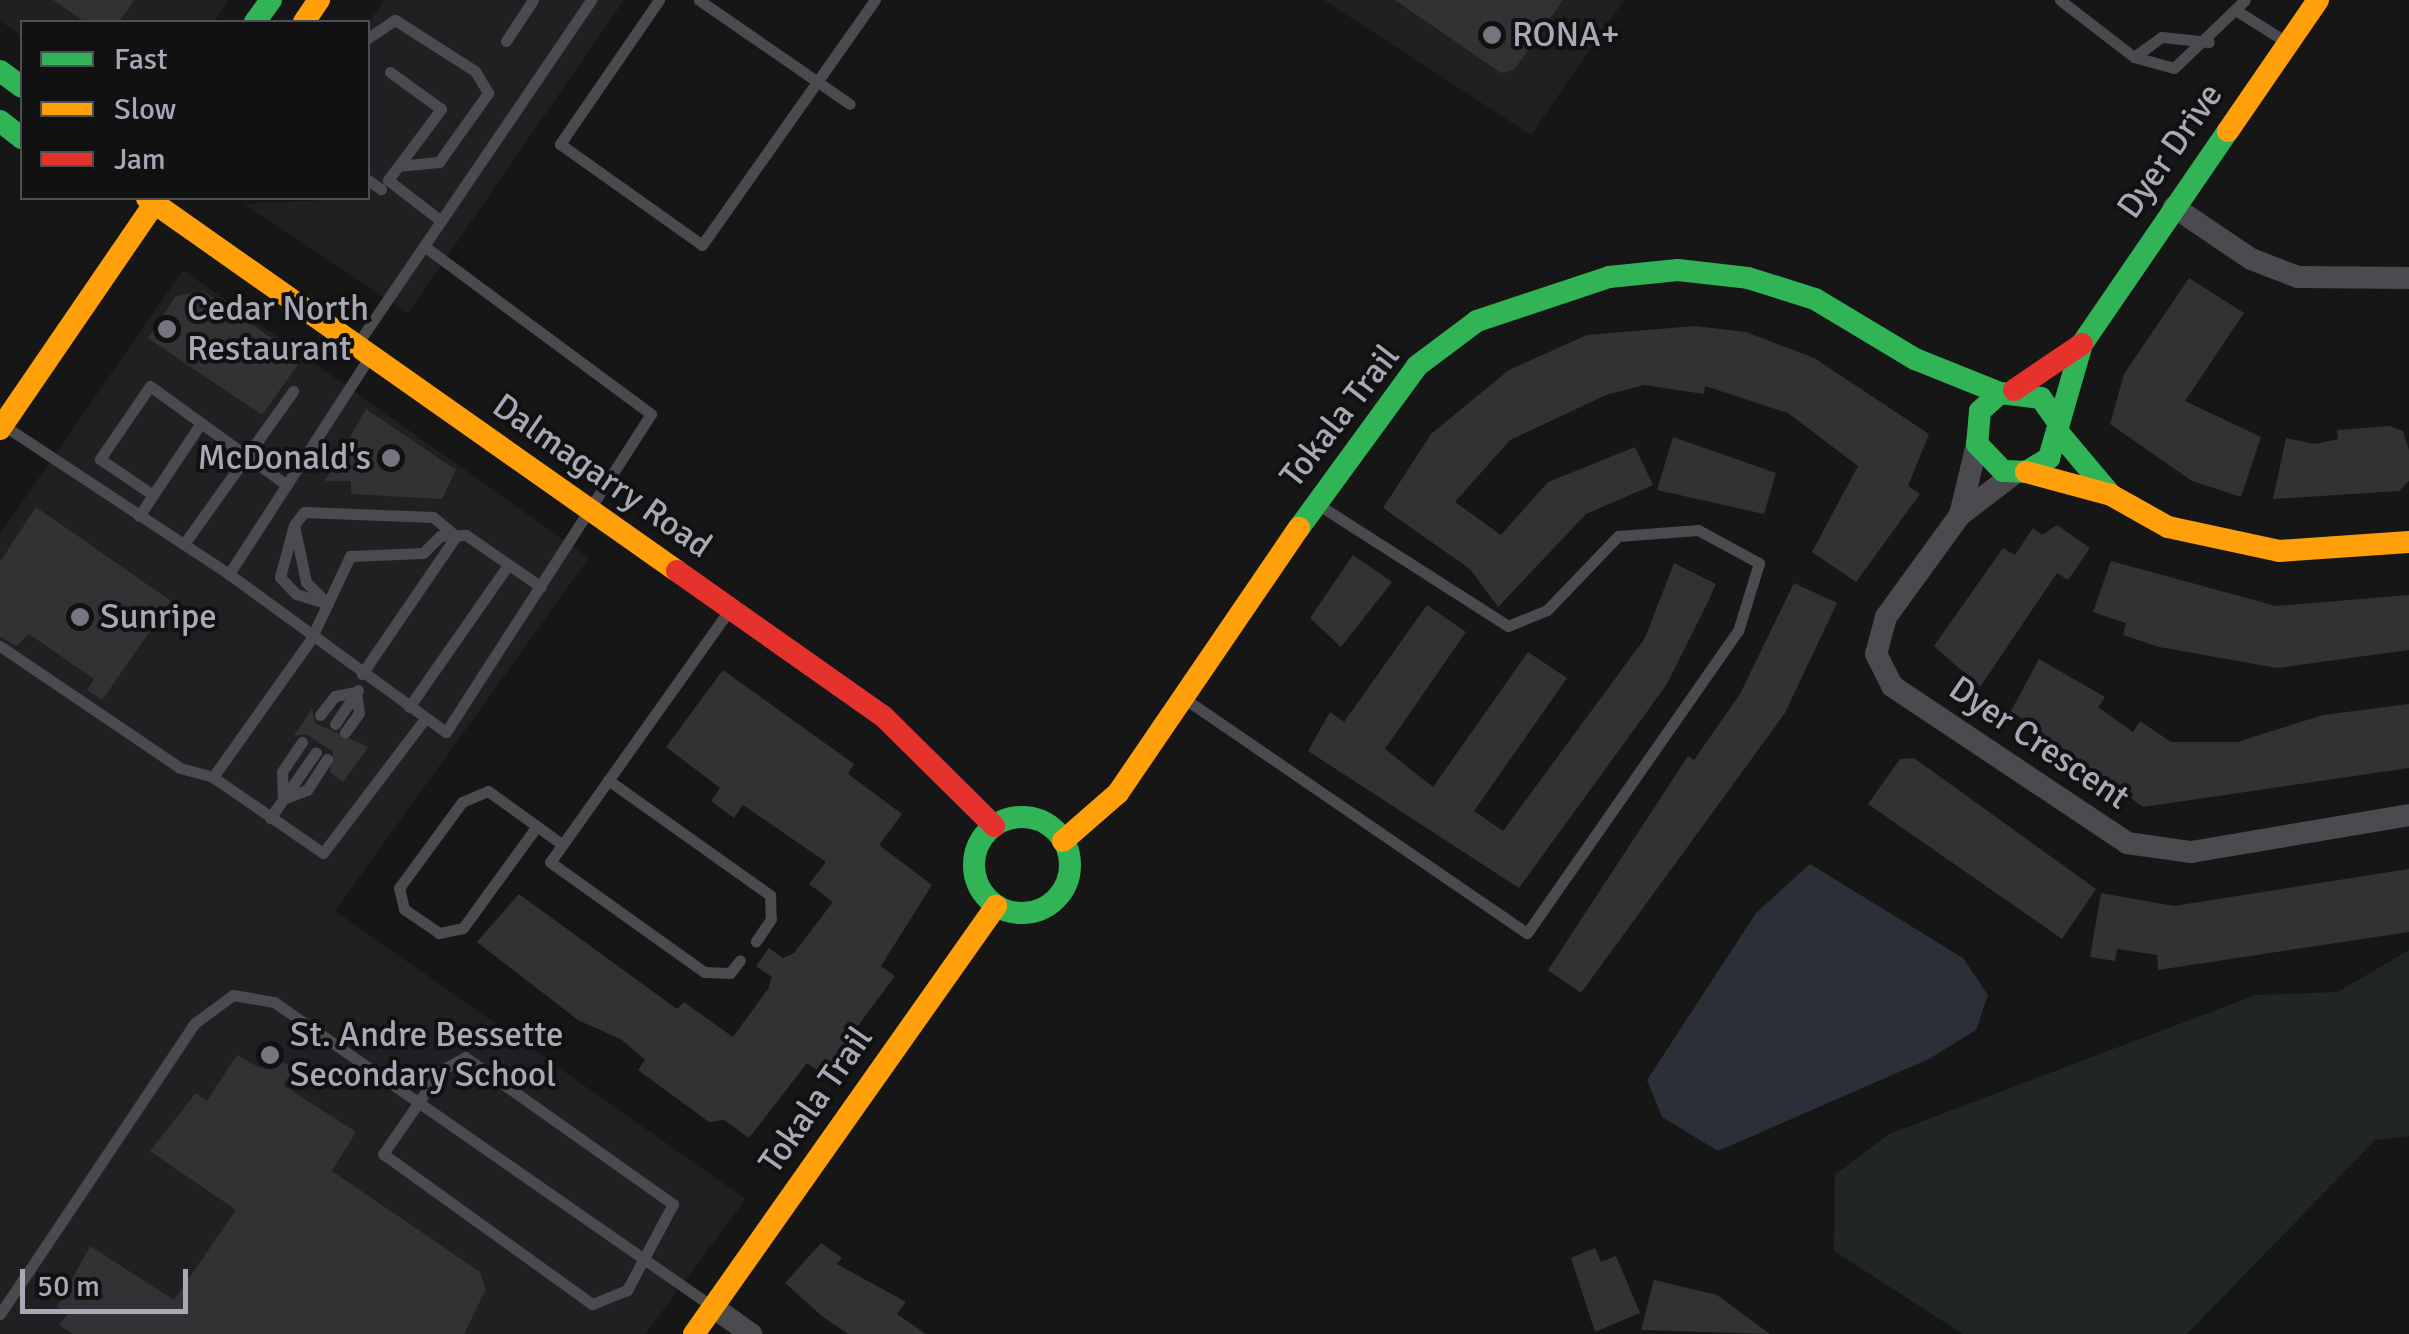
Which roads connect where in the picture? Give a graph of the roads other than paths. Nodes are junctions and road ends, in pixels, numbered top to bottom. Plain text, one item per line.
1 (534, 0) edge
2 (591, 0) edge
3 (659, 0) edge
4 (700, 0) edge
5 (875, 0) edge
6 (2060, 0) edge
7 (2245, 0) edge
8 (2318, 0) edge
9 (2237, 12) junction
10 (370, 37) edge
11 (506, 41) dead end
12 (2209, 42) junction
13 (2288, 43) junction
14 (2134, 57) junction
15 (390, 72) dead end
16 (820, 83) junction
17 (850, 104) dead end
18 (0, 121) edge
19 (20, 136) edge
20 (398, 166) junction
21 (370, 181) edge
22 (382, 189) dead end
23 (147, 200) edge
24 (149, 200) edge
25 (2174, 207) junction
26 (441, 221) junction
27 (424, 246) junction
28 (2409, 278) edge
29 (2082, 344) junction
30 (363, 352) junction
31 (1915, 360) junction
32 (292, 391) dead end
33 (2007, 392) junction
34 (202, 422) junction
35 (2057, 426) junction
36 (1, 427) edge
37 (1976, 434) junction
38 (247, 455) junction
39 (2021, 472) junction
40 (287, 484) junction
41 (153, 495) junction
42 (2111, 495) junction
43 (1316, 503) junction
44 (590, 511) junction
45 (1960, 515) junction
46 (140, 516) junction
47 (294, 525) junction
48 (456, 536) junction
49 (2409, 542) edge
50 (184, 544) junction
51 (508, 565) junction
52 (229, 574) junction
53 (541, 586) junction
54 (328, 604) junction
55 (730, 608) junction
56 (311, 638) junction
57 (0, 646) edge
58 (364, 676) junction
59 (356, 692) junction
60 (1183, 698) junction
61 (410, 707) junction
62 (320, 714) dead end
63 (424, 720) junction
64 (340, 728) dead end
65 (302, 742) dead end
66 (321, 755) dead end
67 (213, 777) junction
68 (608, 780) junction
69 (283, 800) junction
70 (2409, 815) edge
71 (270, 818) junction
72 (537, 826) junction
73 (994, 826) junction
74 (1063, 840) junction
75 (563, 844) junction
76 (996, 906) junction
77 (756, 940) dead end
78 (740, 960) dead end
79 (417, 1102) junction
80 (648, 1262) junction
81 (713, 1307) junction
82 (0, 1314) edge
83 (694, 1334) edge
84 (751, 1334) edge

1 - 11 lane
2 - 26 lane
3 - 16 lane
4 - 16 lane
5 - 16 lane
6 - 14 lane
7 - 9 lane
8 - 13 street, Dyer Drive
9 - 12 lane
9 - 13 lane
10 - 20 lane
12 - 14 lane
12 - 14 lane
13 - 25 street, Dyer Drive
15 - 20 lane
16 - 17 lane
18 - 19 street
20 - 26 lane
21 - 22 lane
23 - 36 street
24 - 30 street, Dalmagarry Road
25 - 28 street
25 - 29 street, Dyer Drive
26 - 27 lane
27 - 30 lane
27 - 44 lane
29 - 33 street, Dyer Drive
29 - 35 street, Dyer Drive
30 - 40 lane
30 - 44 street, Dalmagarry Road
31 - 33 street, Tokala Trail
31 - 37 street, Tokala Trail
31 - 43 street, Tokala Trail
32 - 38 lane
33 - 35 street
33 - 37 street
34 - 38 lane
34 - 41 lane
34 - 41 lane
35 - 39 street
35 - 42 street
36 - 46 lane
37 - 39 street
37 - 45 street, Dyer Crescent
38 - 40 lane
38 - 50 lane
39 - 42 street
39 - 45 street, Dyer Crescent
40 - 52 lane
41 - 46 lane
42 - 49 street
43 - 60 street, Tokala Trail
43 - 60 lane
44 - 53 lane
44 - 55 street, Dalmagarry Road
45 - 70 street, Dyer Crescent
46 - 50 lane
47 - 48 lane
47 - 54 lane
47 - 54 lane
48 - 51 lane
48 - 54 lane
48 - 58 lane
50 - 52 lane
51 - 53 lane
51 - 61 lane
52 - 56 lane
53 - 63 lane
54 - 56 lane
55 - 68 lane
55 - 73 street, Dalmagarry Road
56 - 58 lane
56 - 67 lane
57 - 67 lane
58 - 59 lane
58 - 61 lane
59 - 62 lane
59 - 64 lane
60 - 74 street, Tokala Trail
61 - 63 lane
63 - 71 lane
65 - 69 lane
66 - 69 lane
67 - 71 lane
68 - 75 lane
68 - 77 lane
69 - 71 lane
72 - 72 lane
72 - 75 lane
73 - 74 street
73 - 76 street
74 - 76 street
75 - 78 lane
76 - 81 street, Tokala Trail
79 - 80 lane
79 - 80 lane
79 - 80 lane
79 - 82 lane
80 - 81 lane
81 - 83 street, Tokala Trail
81 - 84 street

